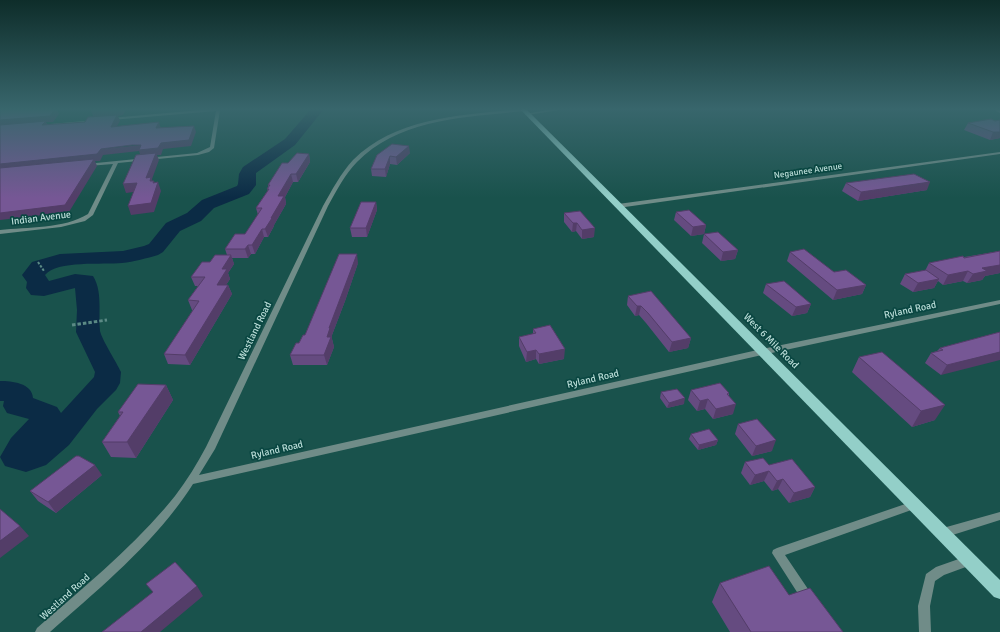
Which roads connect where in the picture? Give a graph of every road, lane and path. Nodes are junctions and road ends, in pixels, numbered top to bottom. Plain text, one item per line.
1 (214, 138) edge
2 (386, 138) edge
3 (552, 138) edge
4 (1000, 153) edge
5 (116, 162) junction
6 (80, 165) edge
7 (618, 206) junction
8 (0, 232) edge
9 (38, 262) dead end
10 (44, 271) dead end
11 (1000, 302) edge
12 (107, 320) dead end
13 (72, 325) dead end
14 (762, 352) junction
15 (191, 480) junction
16 (914, 504) junction
17 (1000, 516) edge
18 (943, 533) junction
19 (970, 560) junction
20 (1000, 591) edge
21 (815, 608) edge
22 (41, 632) edge
23 (925, 632) edge

1 - 5 street
2 - 15 street, Westland Road
3 - 7 main road, West 6 Mile Road
4 - 7 street, Negaunee Avenue
5 - 6 street
5 - 8 street, Indian Avenue
7 - 14 main road, West 6 Mile Road
9 - 10 path
11 - 14 street, Ryland Road
12 - 13 path
14 - 15 street, Ryland Road
14 - 16 main road, West 6 Mile Road
15 - 22 street, Westland Road
16 - 18 main road, West 6 Mile Road
16 - 21 street
17 - 18 street
18 - 19 main road, West 6 Mile Road
19 - 20 main road, West 6 Mile Road
19 - 23 street

